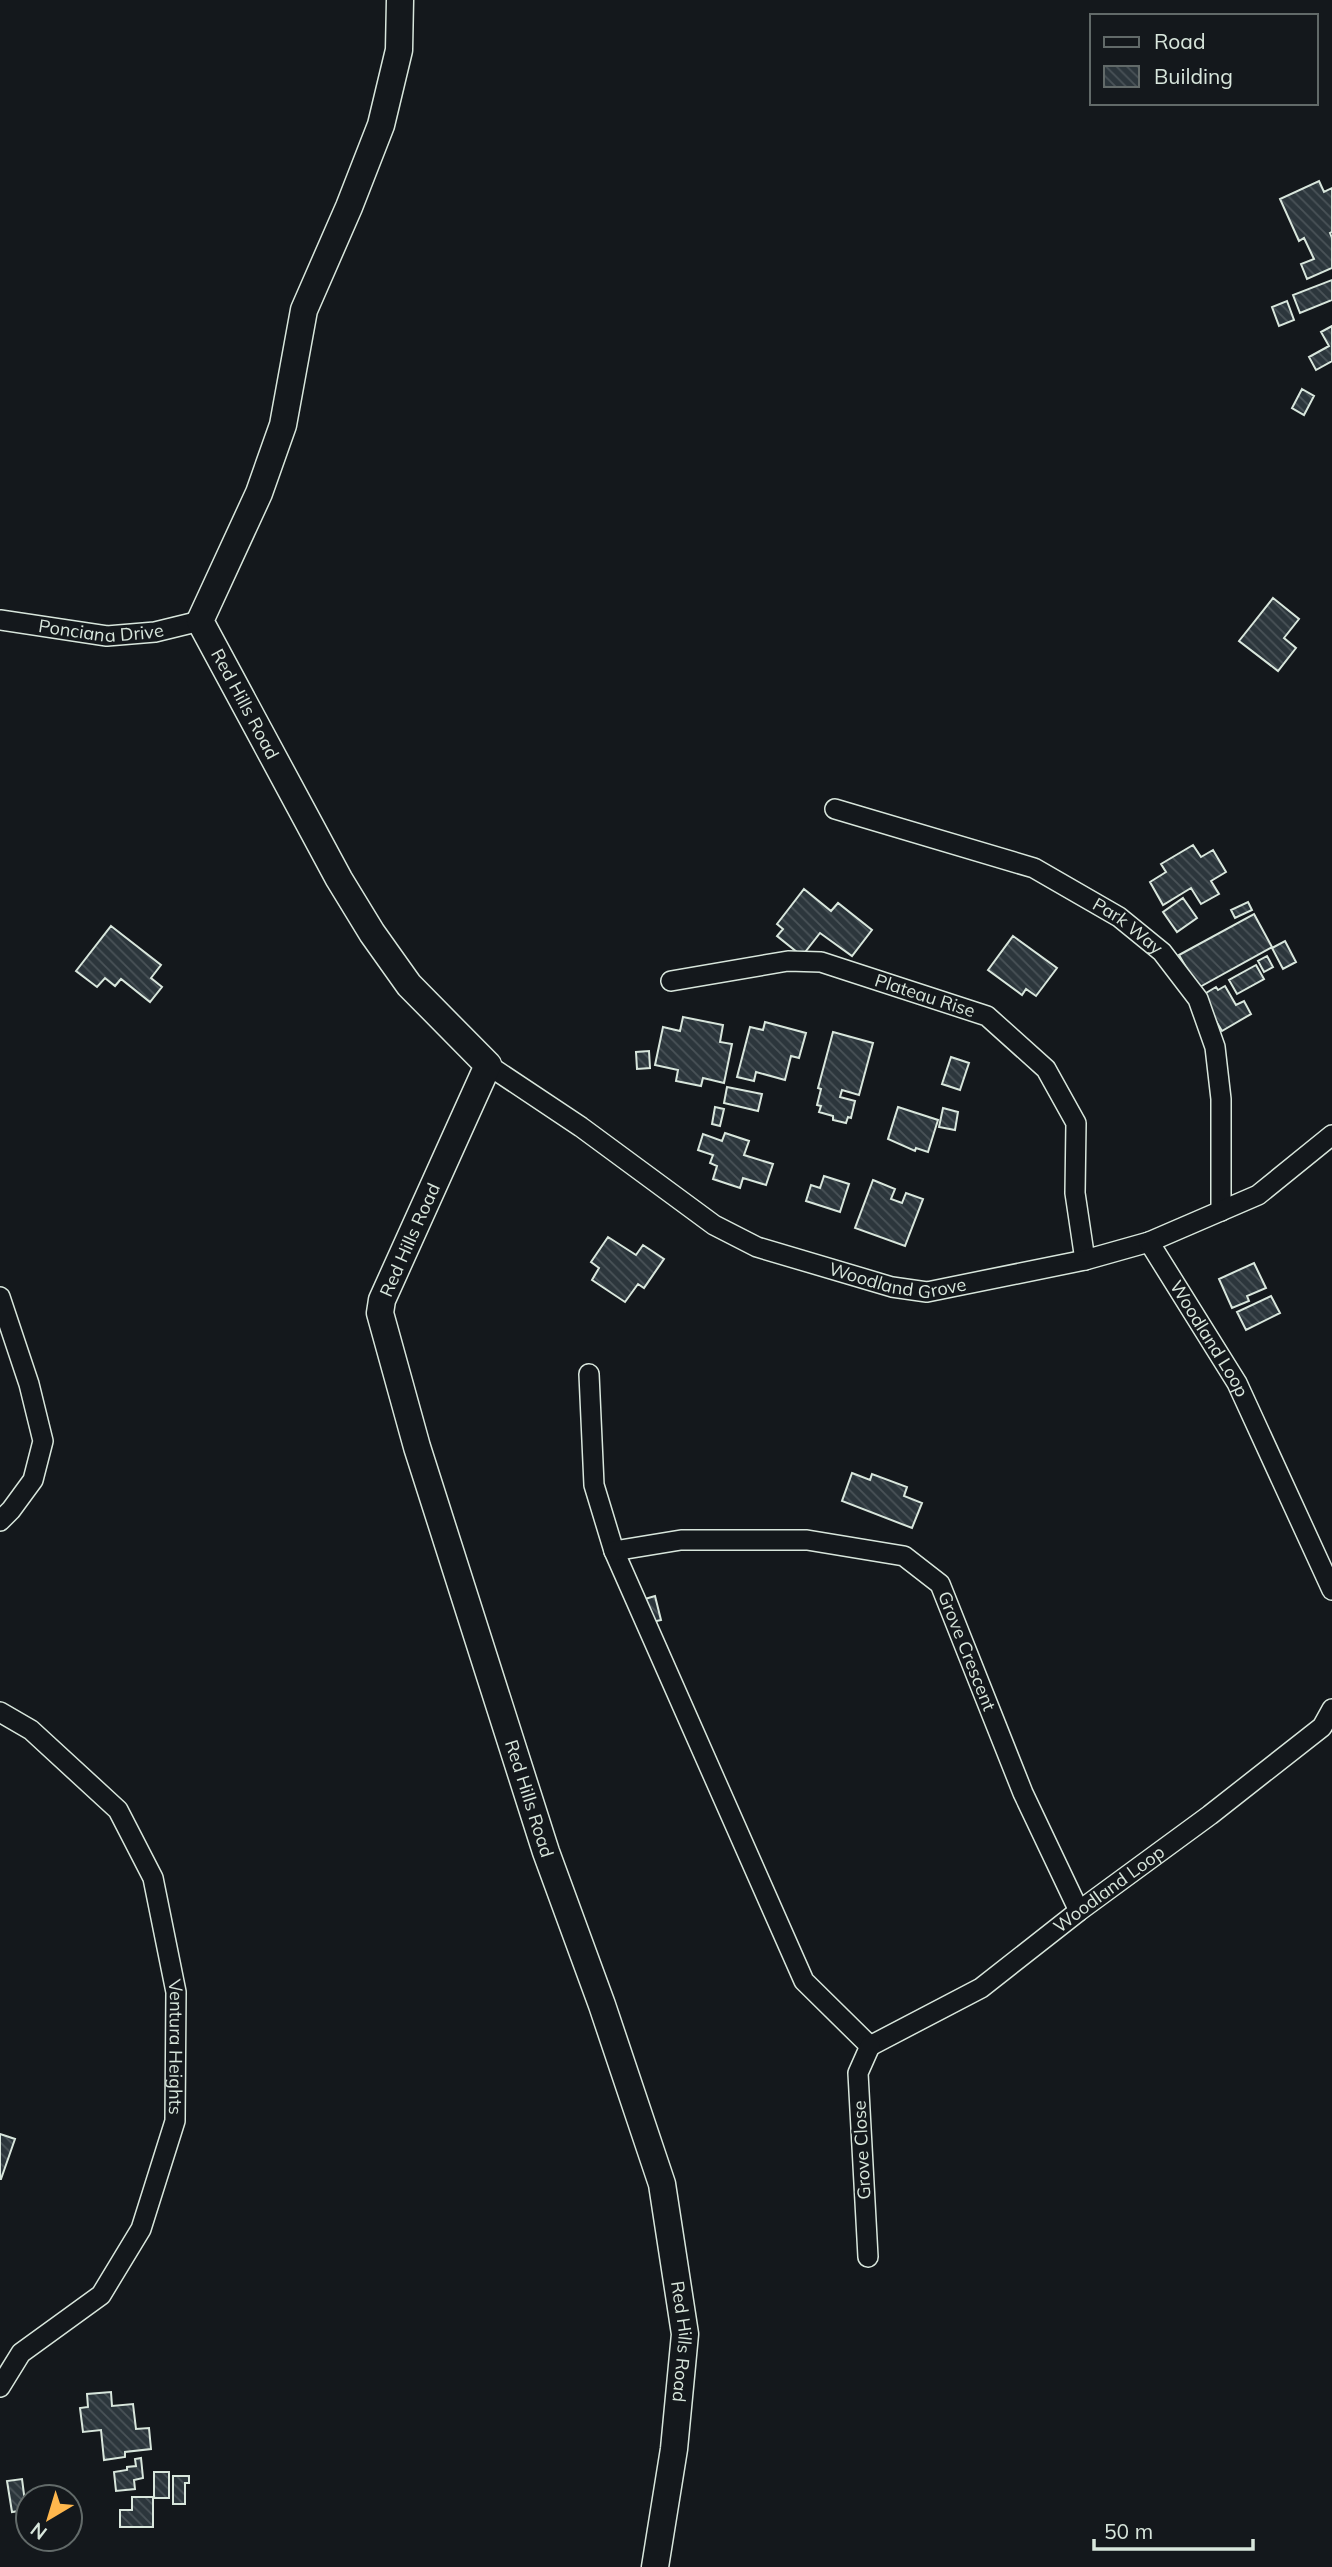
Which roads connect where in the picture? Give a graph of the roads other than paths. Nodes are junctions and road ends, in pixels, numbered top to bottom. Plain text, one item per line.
1 (400, 0) edge
2 (0, 620) edge
3 (200, 621) junction
4 (835, 809) dead end
5 (671, 981) dead end
6 (488, 1065) junction
7 (1332, 1135) edge
8 (1221, 1210) junction
9 (1149, 1242) junction
10 (1085, 1260) junction
11 (0, 1297) edge
12 (589, 1374) dead end
13 (0, 1521) edge
14 (614, 1552) junction
15 (1332, 1590) edge
16 (1332, 1709) edge
17 (0, 1712) edge
18 (1079, 1912) junction
19 (870, 2046) junction
20 (868, 2257) dead end
21 (0, 2387) edge
22 (655, 2567) edge

1 - 3 main road
2 - 3 street, Ponciana Drive
3 - 6 main road, Red Hills Road
4 - 8 street, Park Way
5 - 10 street, Plateau Rise
6 - 10 street, Woodland Grove
6 - 22 main road, Red Hills Road
7 - 8 street, Woodland Grove
8 - 9 street, Woodland Grove
9 - 10 street, Woodland Grove
9 - 15 street, Woodland Loop
11 - 13 street
12 - 14 street
14 - 18 street, Grove Crescent
14 - 19 street
16 - 18 street, Woodland Loop
17 - 21 street, Ventura Heights
18 - 19 street, Woodland Loop
19 - 20 street, Grove Close

